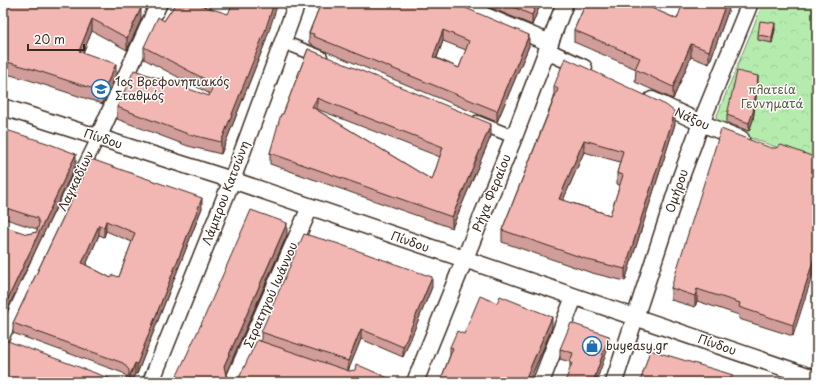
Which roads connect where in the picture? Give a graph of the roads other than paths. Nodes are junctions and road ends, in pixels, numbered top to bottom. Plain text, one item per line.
1 (159, 3) edge
2 (297, 3) edge
3 (454, 3) edge
4 (565, 3) edge
5 (750, 3) edge
6 (283, 42) junction
7 (549, 47) junction
8 (334, 63) edge
9 (596, 74) edge
10 (638, 94) edge
11 (3, 107) edge
12 (464, 116) edge
13 (701, 123) junction
14 (514, 137) junction
15 (98, 138) junction
16 (752, 143) edge
17 (232, 180) junction
18 (310, 207) junction
19 (464, 261) junction
20 (574, 297) junction
21 (636, 318) junction
22 (8, 341) edge
23 (815, 376) edge
24 (151, 382) edge
25 (233, 382) edge
26 (414, 382) edge
27 (541, 382) edge
28 (614, 382) edge

1 - 15 street, Λαγκαδίων
2 - 6 street, Λάμπρου Κατσώνη
3 - 7 street
4 - 7 street, Ρήγα Φεραίου
5 - 13 street, Ομήρου
6 - 8 street
6 - 17 street, Λάμπρου Κατσώνη
7 - 9 street
7 - 14 street, Ρήγα Φεραίου
10 - 13 street, Νάξου
11 - 15 street, Πίνδου
12 - 14 street
13 - 16 street, Νάξου
13 - 21 street, Ομήρου
14 - 19 street, Ρήγα Φεραίου
15 - 17 street, Πίνδου
15 - 22 street, Λαγκαδίων
17 - 18 street, Πίνδου
17 - 24 street, Λάμπρου Κατσώνη
18 - 19 street, Πίνδου
18 - 25 street, Στρατηγού Ιωάννου
19 - 20 street, Πίνδου
19 - 26 street, Ρήγα Φεραίου
20 - 21 street, Πίνδου
20 - 27 street
21 - 23 street, Πίνδου
21 - 28 street, Ομήρου

